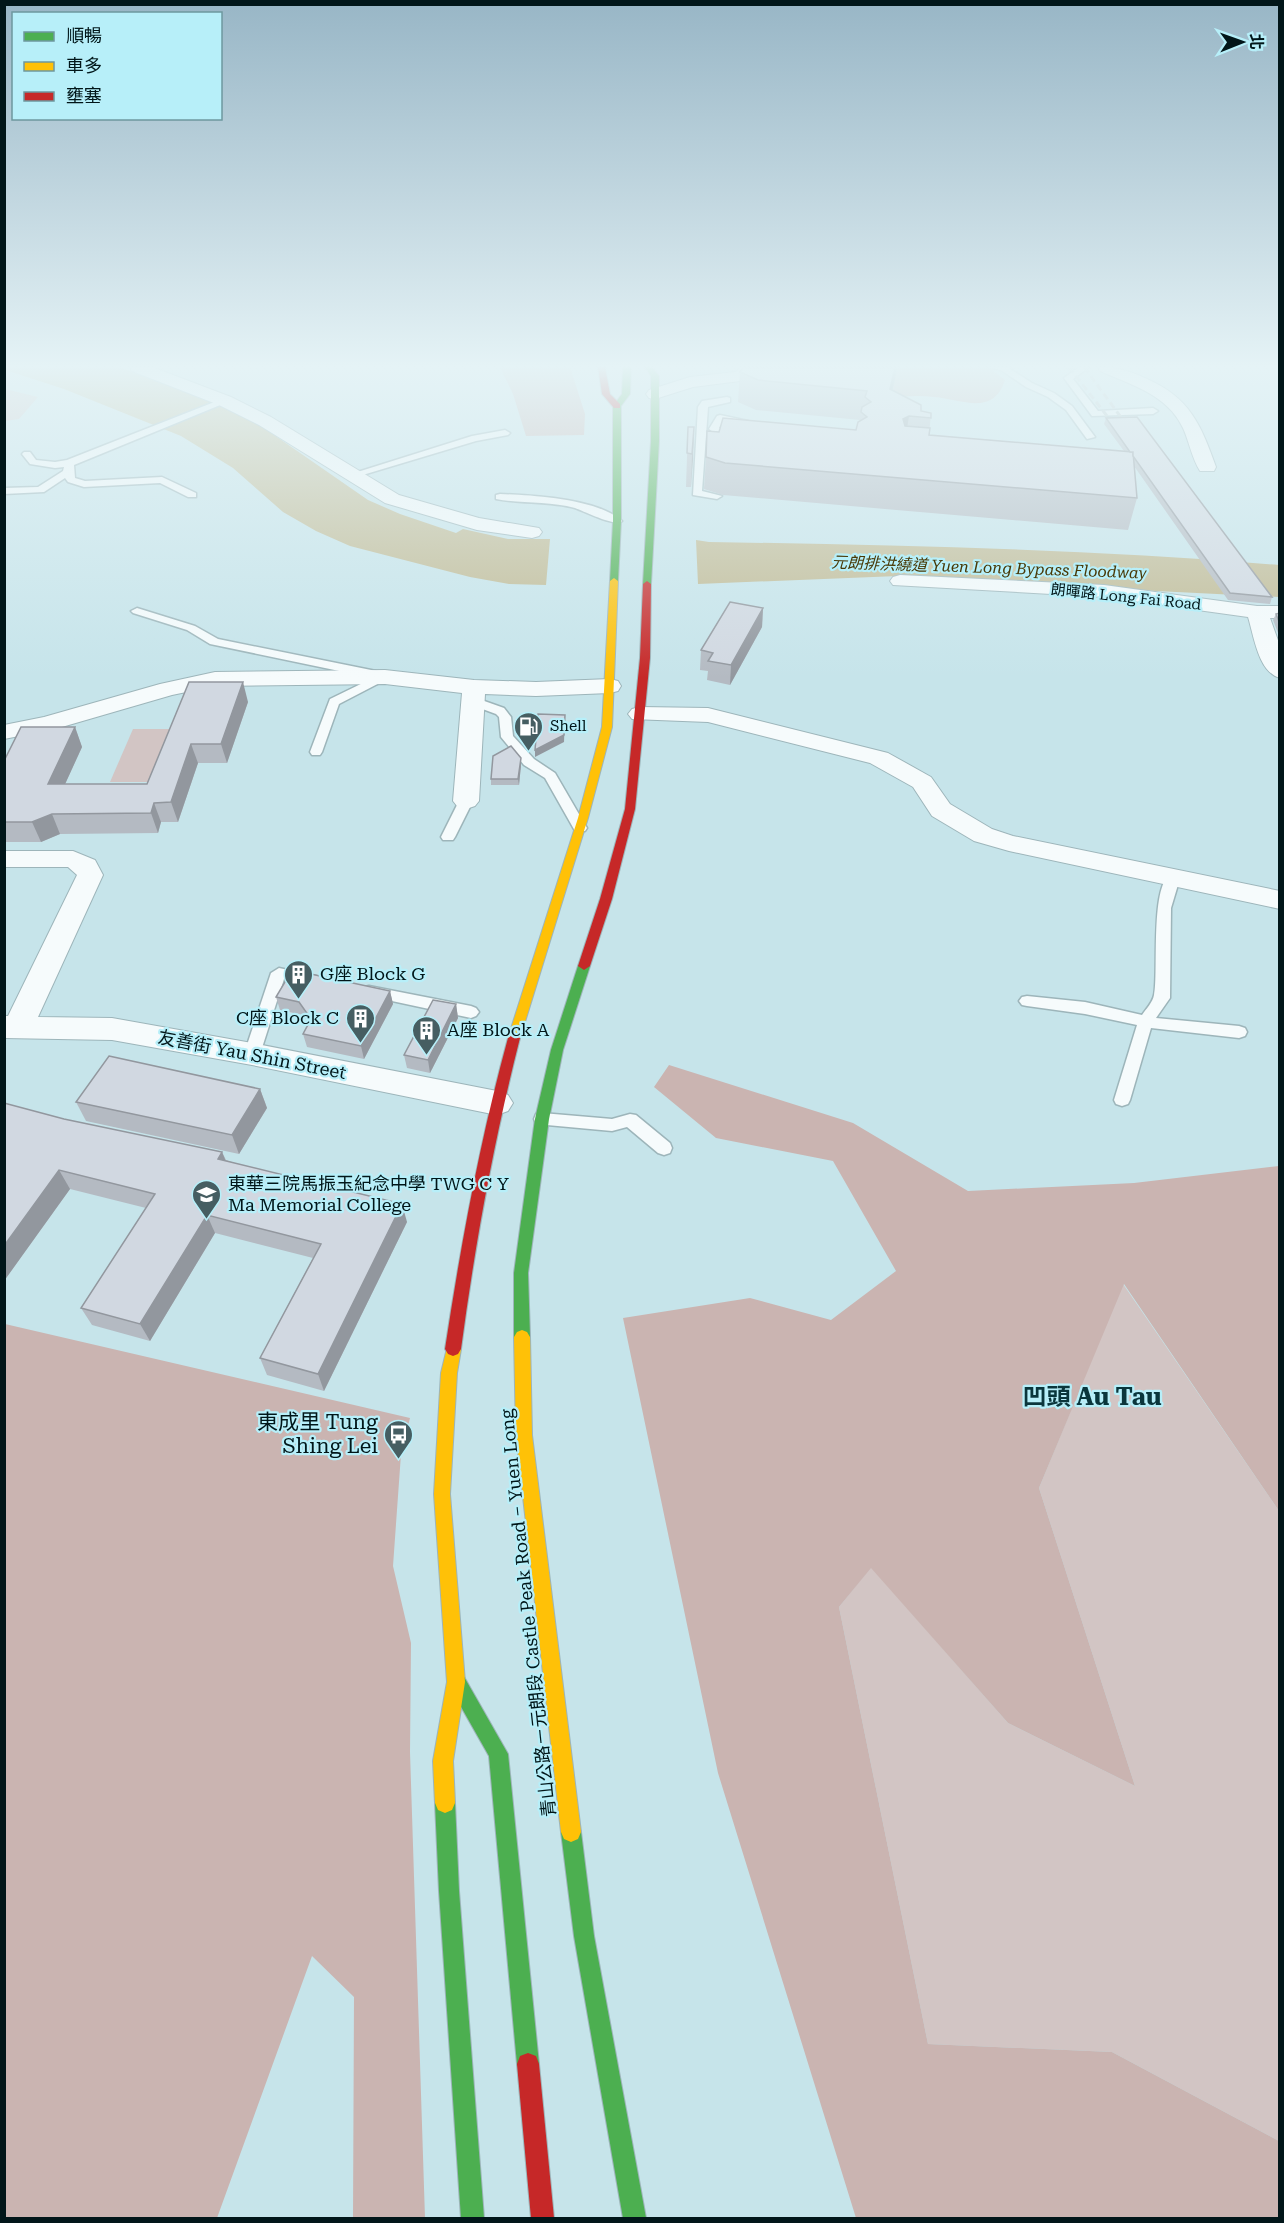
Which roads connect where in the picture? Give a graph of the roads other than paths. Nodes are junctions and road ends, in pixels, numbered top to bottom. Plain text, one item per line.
1 (65, 471) edge
2 (69, 471) edge
3 (347, 471) edge
4 (368, 471) edge
5 (617, 471) edge
6 (655, 471) edge
7 (699, 471) edge
8 (354, 475) junction
9 (4, 491) edge
10 (192, 495) dead end
11 (717, 496) edge
12 (500, 497) dead end
13 (617, 520) junction
14 (526, 526) dead end
15 (900, 581) dead end
16 (137, 611) dead end
17 (1257, 612) junction
18 (1280, 612) edge
19 (1280, 671) edge
20 (385, 677) junction
21 (610, 686) junction
22 (473, 694) junction
23 (640, 714) junction
24 (4, 732) edge
25 (316, 752) dead end
26 (466, 801) joint
27 (580, 828) junction
28 (448, 837) dead end
29 (4, 859) edge
30 (1173, 878) junction
31 (1280, 900) edge
32 (324, 982) edge
33 (358, 989) edge
34 (1027, 1001) dead end
35 (471, 1011) dead end
36 (1146, 1020) junction
37 (11, 1027) edge
38 (1239, 1032) dead end
39 (252, 1053) junction
40 (1122, 1100) dead end
41 (496, 1102) junction
42 (542, 1119) junction
43 (664, 1148) dead end
44 (456, 1682) junction
45 (473, 2218) edge
46 (543, 2218) edge
47 (635, 2218) edge

1 - 9 lane
2 - 10 lane
3 - 8 street
4 - 8 lane
5 - 13 main road
6 - 23 main road, 青山公路－元朗段 Castle Peak Road – Yuen Long
7 - 11 lane
8 - 14 street
12 - 13 lane
13 - 21 main road
15 - 17 street, 朗暉路 Long Fai Road
16 - 20 lane
17 - 18 street, 朗暉路 Long Fai Road
17 - 19 street
20 - 22 street
20 - 24 street
20 - 25 lane
21 - 22 street
21 - 27 main road
22 - 26 street
22 - 27 lane
23 - 30 street
23 - 42 main road, 青山公路－元朗段 Castle Peak Road – Yuen Long
26 - 28 lane
27 - 41 main road
29 - 37 street
30 - 31 street
30 - 36 lane
32 - 39 lane
33 - 35 lane
34 - 36 lane
36 - 38 lane
36 - 40 lane
37 - 39 street, 友善街 Yau Shin Street
39 - 41 street, 友善街 Yau Shin Street
41 - 44 main road
42 - 43 lane
42 - 47 main road, 青山公路－元朗段 Castle Peak Road – Yuen Long
44 - 45 main road
44 - 46 main road

